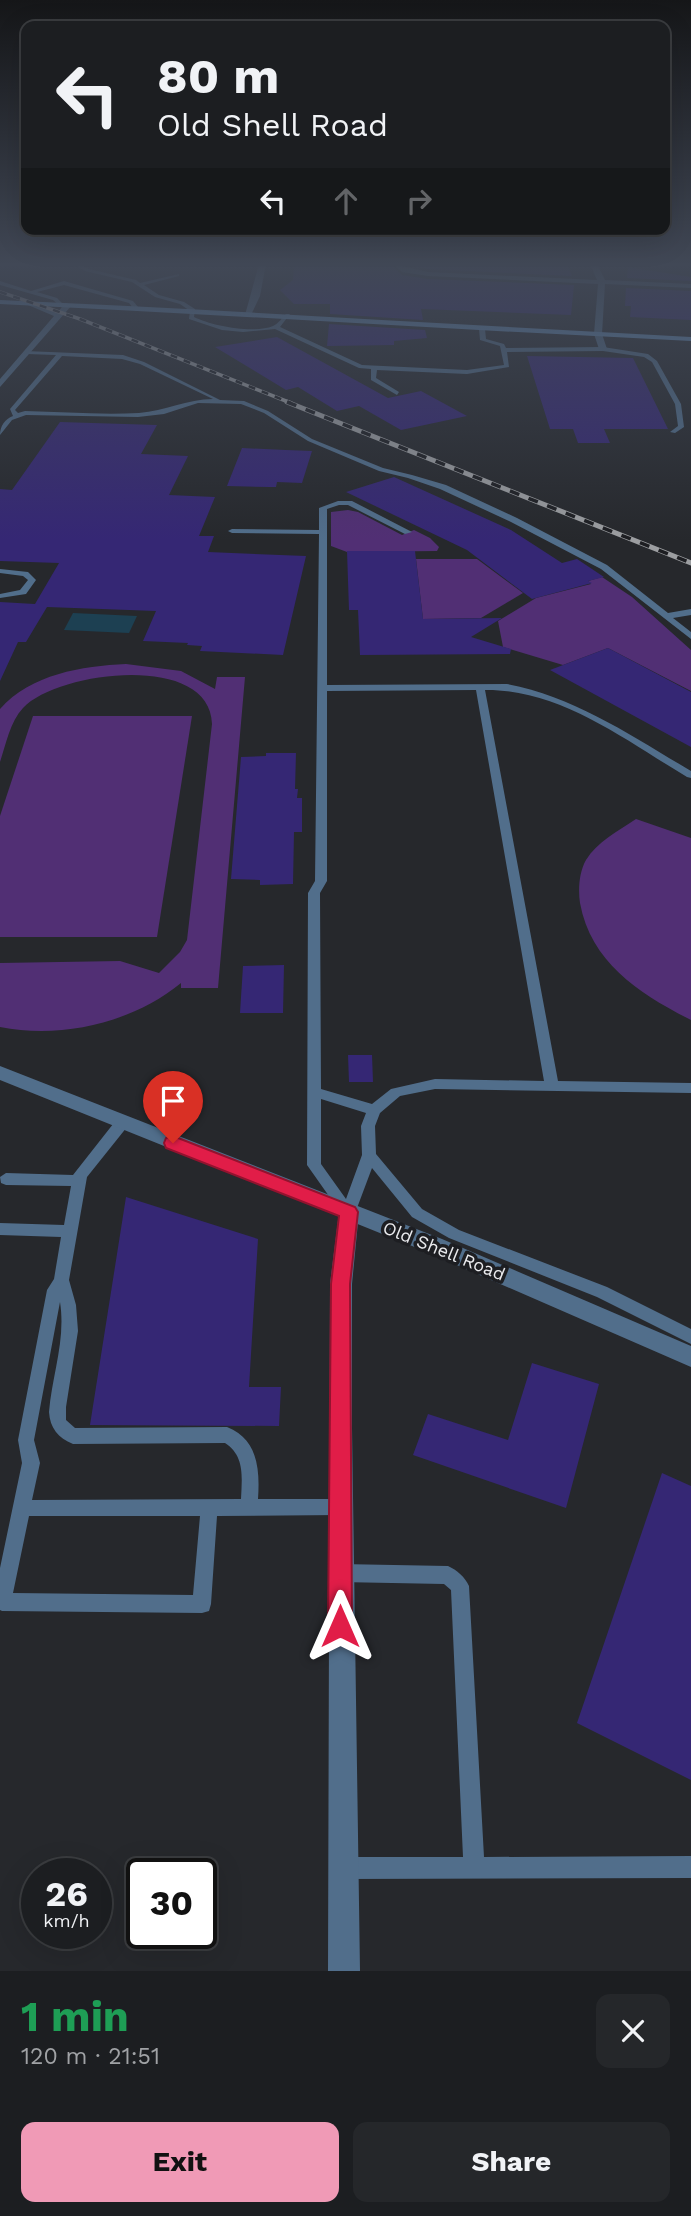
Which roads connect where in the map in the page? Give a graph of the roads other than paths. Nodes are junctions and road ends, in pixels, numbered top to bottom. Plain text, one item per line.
1 (24, 356) edge
2 (58, 356) edge
3 (112, 356) edge
4 (338, 356) edge
5 (505, 356) edge
6 (647, 356) edge
7 (374, 368) junction
8 (0, 384) edge
9 (397, 393) dead end
10 (218, 400) junction
11 (16, 415) junction
12 (673, 432) dead end
13 (0, 433) edge
14 (232, 531) dead end
15 (322, 532) junction
16 (408, 532) dead end
17 (0, 571) edge
18 (0, 596) edge
19 (691, 612) edge
20 (668, 616) junction
21 (691, 636) edge
22 (480, 687) junction
23 (322, 688) junction
24 (691, 775) edge
25 (0, 1073) edge
26 (552, 1086) junction
27 (691, 1088) edge
28 (315, 1092) junction
29 (374, 1110) junction
30 (122, 1123) junction
31 (369, 1155) junction
32 (6, 1179) dead end
33 (79, 1181) junction
34 (349, 1212) junction
35 (0, 1229) edge
36 (69, 1231) junction
37 (61, 1280) junction
38 (691, 1337) edge
39 (691, 1357) edge
40 (340, 1507) junction
41 (21, 1508) junction
42 (209, 1508) junction
43 (249, 1508) junction
44 (340, 1573) junction
45 (474, 1867) junction
46 (691, 1867) edge
47 (343, 1868) junction
48 (344, 1971) edge

1 - 8 street
2 - 11 lane
3 - 10 lane
4 - 7 lane
5 - 7 lane
6 - 12 lane
7 - 9 lane
10 - 11 lane
10 - 20 lane
11 - 13 lane
14 - 15 lane
15 - 16 lane
15 - 23 lane
17 - 18 lane
19 - 20 lane
20 - 21 lane
22 - 23 lane
22 - 24 lane
22 - 26 lane
23 - 28 lane
25 - 30 street, Old Shell Road
26 - 27 lane
26 - 29 lane
28 - 29 lane
28 - 34 lane
29 - 31 lane
30 - 33 lane
30 - 34 street, Old Shell Road
31 - 34 lane
31 - 38 lane
32 - 33 lane
33 - 36 lane
34 - 39 street, Old Shell Road
34 - 40 street
35 - 36 lane
36 - 37 lane
37 - 41 lane
37 - 43 lane
40 - 43 lane
40 - 44 street
41 - 42 lane
41 - 42 lane
42 - 43 lane
44 - 45 lane
44 - 47 street
45 - 46 lane
45 - 47 lane
47 - 48 street

